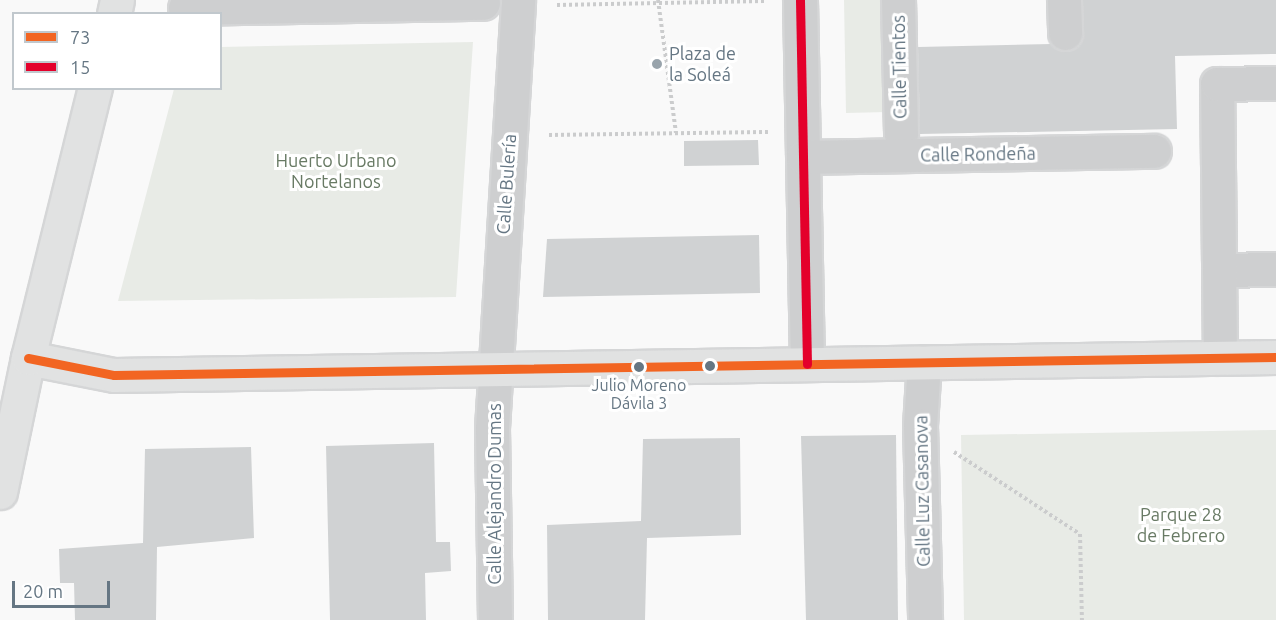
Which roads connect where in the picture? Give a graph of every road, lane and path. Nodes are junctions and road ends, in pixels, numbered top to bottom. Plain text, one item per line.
1 (518, 0) edge
2 (800, 0) edge
3 (898, 0) edge
4 (1064, 0) edge
5 (765, 1) edge
6 (659, 2) edge
7 (483, 3) dead end
8 (557, 5) dead end
9 (185, 8) dead end
10 (1065, 33) dead end
11 (1276, 83) edge
12 (95, 90) edge
13 (768, 132) dead end
14 (676, 133) junction
15 (901, 134) dead end
16 (549, 135) dead end
17 (1154, 152) dead end
18 (803, 157) junction
19 (1276, 269) edge
20 (1219, 270) junction
21 (1276, 357) edge
22 (28, 358) junction
23 (1220, 358) junction
24 (924, 362) junction
25 (807, 364) junction
26 (495, 369) junction
27 (954, 452) dead end
28 (0, 492) edge
29 (495, 620) edge
30 (925, 620) edge
31 (1082, 620) edge

1 - 26 street, Calle Bulería
2 - 18 street
3 - 15 street, Calle Tientos
4 - 10 street
5 - 6 path
6 - 8 path
6 - 14 path
7 - 9 street
11 - 20 street
12 - 22 main road
13 - 14 path
14 - 16 path
17 - 18 street, Calle Rondeña
18 - 25 street
19 - 20 street
20 - 23 street
21 - 23 main road
22 - 26 main road
22 - 28 main road
23 - 24 main road
24 - 25 main road
24 - 30 street, Calle Luz Casanova
25 - 26 main road
26 - 29 street, Calle Alejandro Dumas
27 - 31 path

